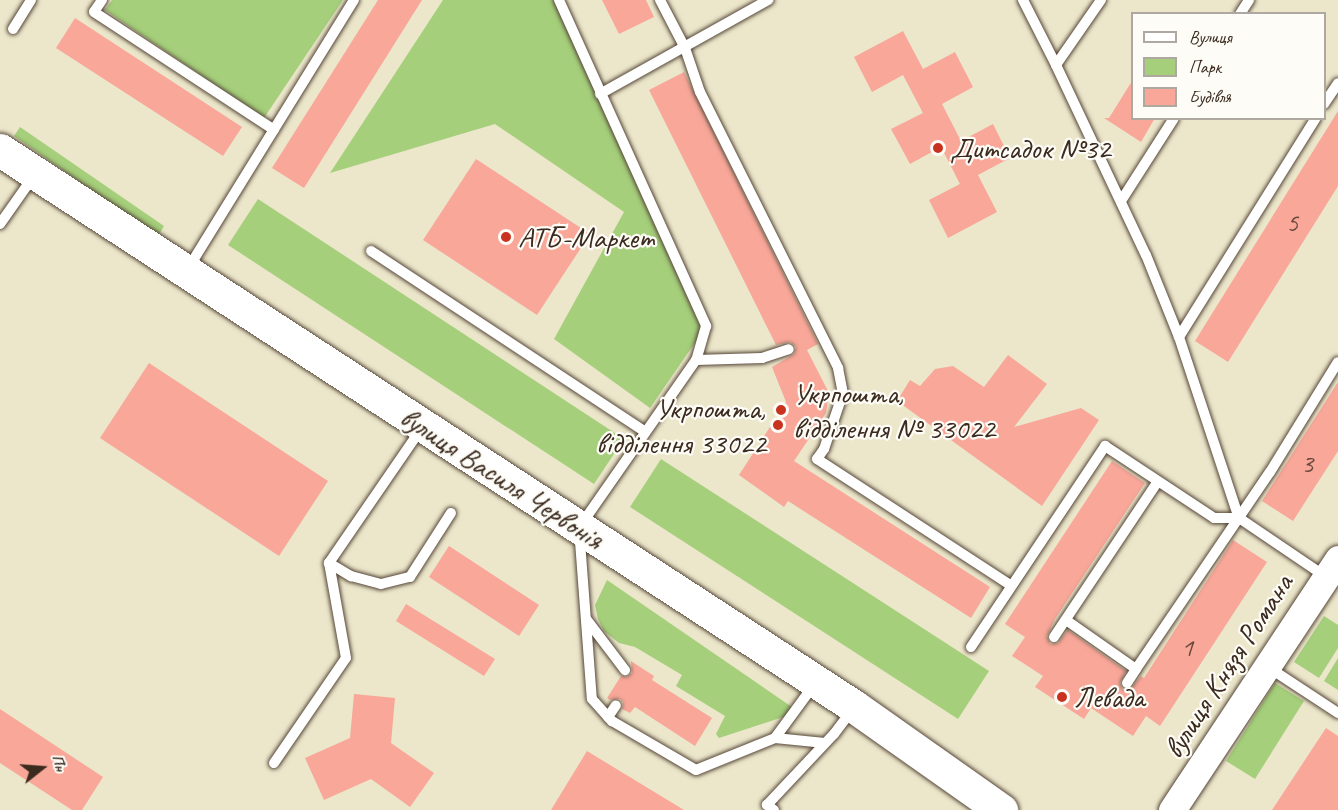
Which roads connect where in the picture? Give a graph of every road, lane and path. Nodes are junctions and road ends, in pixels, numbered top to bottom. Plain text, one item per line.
1 (31, 0) edge
2 (102, 0) edge
3 (354, 0) edge
4 (559, 0) edge
5 (660, 0) edge
6 (1023, 0) edge
7 (1101, 0) edge
8 (765, 1) edge
9 (13, 29) dead end
10 (685, 48) junction
11 (1056, 65) junction
12 (1338, 83) edge
13 (600, 94) junction
14 (1326, 101) edge
15 (1173, 120) edge
16 (1315, 120) edge
17 (274, 130) junction
18 (0, 150) edge
19 (35, 174) junction
20 (1121, 201) junction
21 (0, 224) edge
22 (371, 251) dead end
23 (186, 273) junction
24 (1179, 337) junction
25 (789, 348) dead end
26 (696, 360) junction
27 (1338, 362) edge
28 (423, 427) junction
29 (644, 431) junction
30 (1158, 481) junction
31 (451, 513) dead end
32 (1239, 518) junction
33 (579, 528) junction
34 (329, 563) junction
35 (1332, 568) edge
36 (1010, 585) junction
37 (587, 620) junction
38 (1066, 620) junction
39 (1054, 638) dead end
40 (971, 647) dead end
41 (1268, 666) junction
42 (1136, 669) junction
43 (625, 670) dead end
44 (816, 682) junction
45 (1127, 683) dead end
46 (616, 705) dead end
47 (855, 707) junction
48 (1338, 713) edge
49 (608, 717) junction
50 (776, 738) junction
51 (825, 743) junction
52 (274, 763) dead end
53 (768, 808) edge
54 (1001, 810) edge
55 (1172, 810) edge

1 - 9 lane
2 - 17 lane
3 - 17 lane
4 - 13 lane
5 - 10 lane
6 - 11 lane
7 - 11 lane
8 - 10 lane
10 - 13 lane
10 - 36 lane
11 - 20 lane
12 - 14 lane
13 - 26 lane
15 - 20 lane
16 - 24 lane
17 - 23 lane
18 - 19 main road, вулиця Василя Червонія
19 - 21 lane
19 - 23 main road, вулиця Василя Червонія
20 - 24 lane
22 - 29 lane
23 - 28 main road, вулиця Василя Червонія
24 - 32 lane
25 - 26 lane
26 - 29 lane
27 - 32 lane
28 - 33 main road, вулиця Василя Червонія
28 - 34 lane
29 - 33 lane
30 - 32 lane
30 - 36 lane
30 - 38 lane
31 - 34 lane
32 - 35 lane
32 - 42 lane
33 - 37 lane
33 - 44 main road, вулиця Василя Червонія
34 - 52 lane
35 - 41 street, вулиця Князя Романа
36 - 40 lane
37 - 43 lane
37 - 49 lane
38 - 39 lane
38 - 42 lane
41 - 48 lane
41 - 55 street, вулиця Князя Романа
42 - 45 lane
44 - 47 main road, вулиця Василя Червонія
44 - 50 lane
46 - 49 lane
47 - 51 lane
47 - 54 main road, вулиця Василя Червонія
49 - 50 lane
50 - 51 lane
51 - 53 lane

